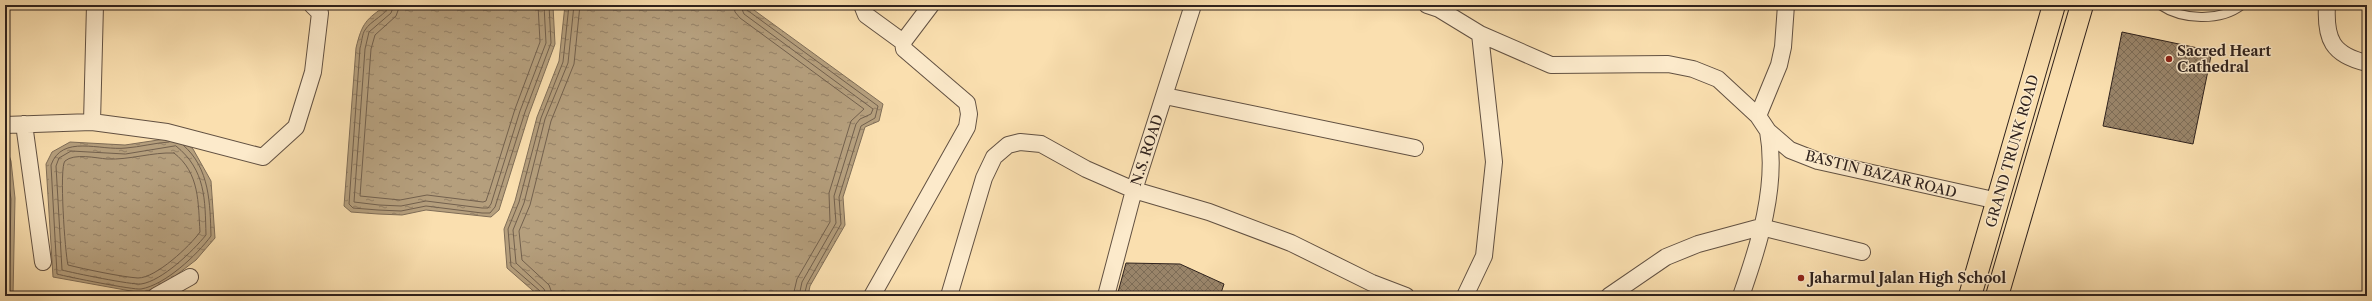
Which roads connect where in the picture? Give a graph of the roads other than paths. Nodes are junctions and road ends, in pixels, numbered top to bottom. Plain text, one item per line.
1 (95, 5) edge
2 (312, 5) edge
3 (862, 5) edge
4 (931, 5) edge
5 (1193, 5) edge
6 (1427, 5) edge
7 (1786, 5) edge
8 (2054, 5) edge
9 (2082, 5) edge
10 (2160, 5) edge
11 (2242, 5) edge
12 (2327, 5) edge
13 (1480, 34) junction
14 (903, 42) junction
15 (2367, 62) edge
16 (1165, 96) junction
17 (1758, 116) junction
18 (92, 122) junction
19 (24, 124) junction
20 (5, 125) edge
21 (1768, 131) junction
22 (1415, 148) dead end
23 (1134, 190) junction
24 (1998, 201) junction
25 (1761, 227) junction
26 (1862, 252) dead end
27 (43, 262) dead end
28 (190, 277) dead end
29 (156, 296) edge
30 (872, 296) edge
31 (949, 296) edge
32 (1106, 296) edge
33 (1406, 296) edge
34 (1465, 296) edge
35 (1609, 296) edge
36 (1740, 296) edge
37 (1970, 296) edge
38 (1997, 296) edge

1 - 18 street
2 - 18 street
3 - 14 street
4 - 14 street
5 - 16 street, N.S. ROAD
6 - 13 street, BASTIN BAZAR ROAD
7 - 17 street
8 - 24 main road, GRAND TRUNK ROAD
9 - 38 main road
10 - 11 lane
12 - 15 street
13 - 17 street, BASTIN BAZAR ROAD
13 - 34 street
14 - 30 street
16 - 22 street
16 - 23 street, N.S. ROAD
17 - 21 street, BASTIN BAZAR ROAD
18 - 19 street
19 - 20 street
19 - 27 street
21 - 24 street, BASTIN BAZAR ROAD
21 - 25 street
23 - 31 street
23 - 32 street, N.S. ROAD
23 - 33 street
24 - 37 main road, GRAND TRUNK ROAD
25 - 26 street
25 - 35 street
25 - 36 street
28 - 29 street

